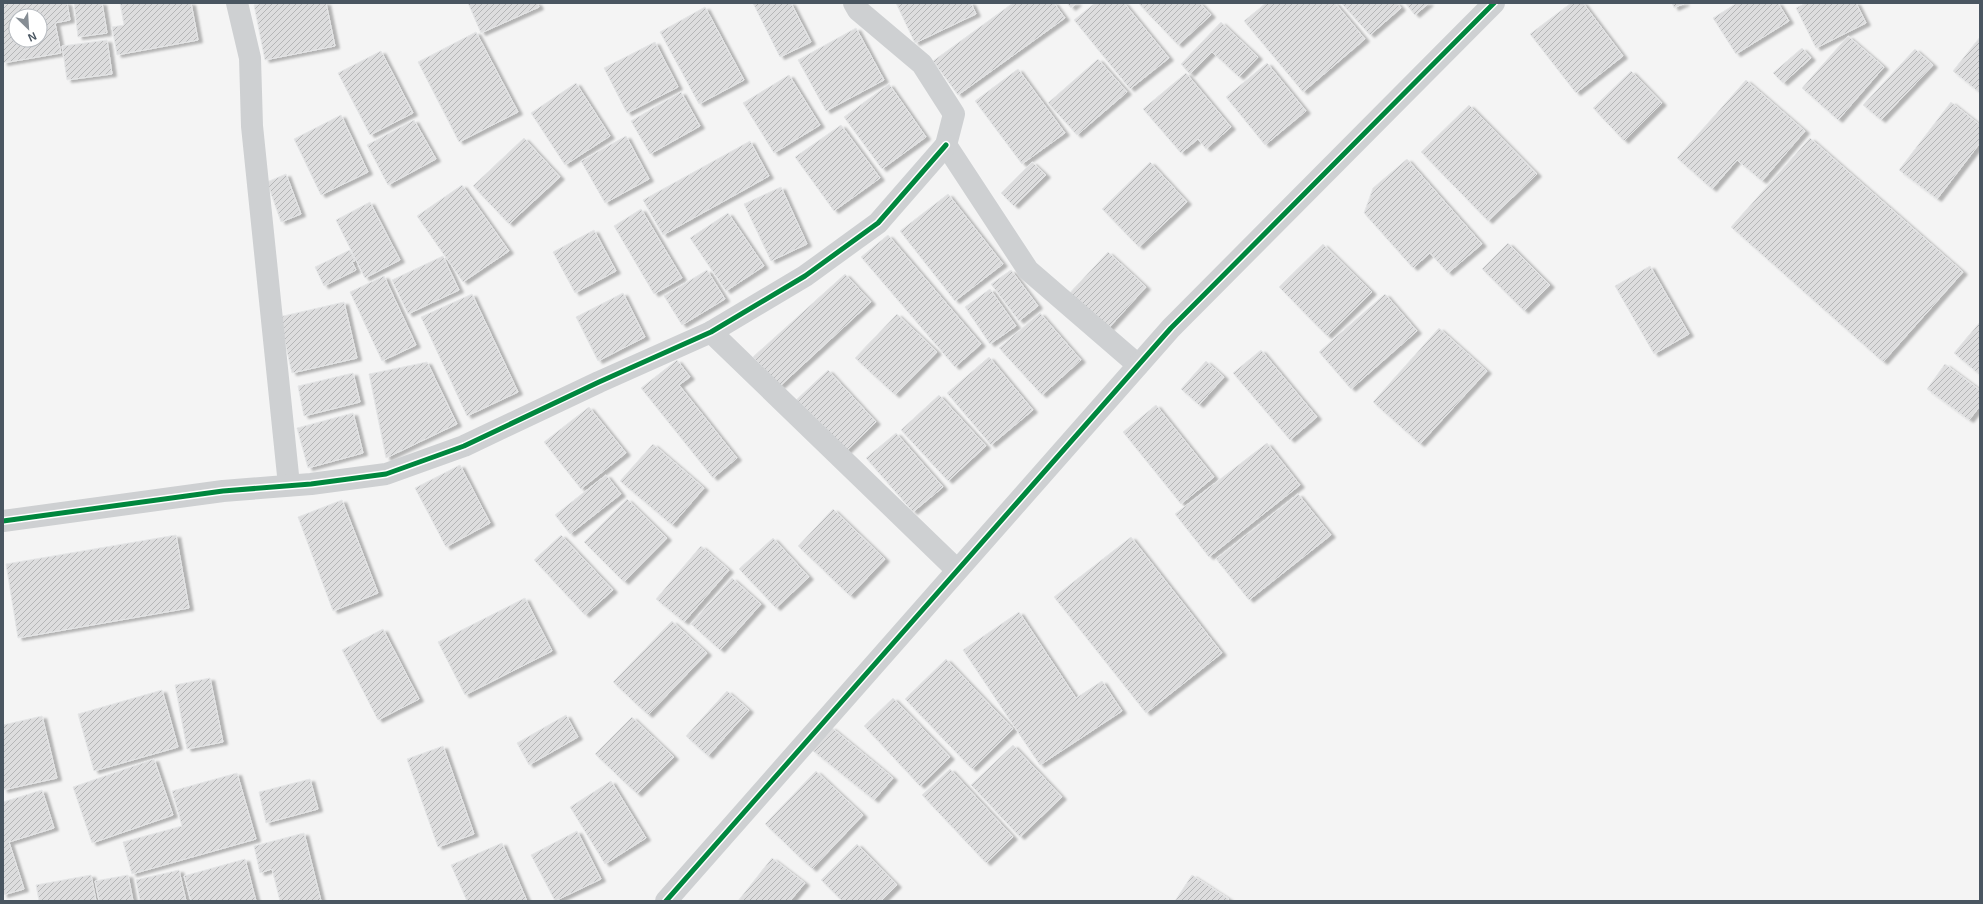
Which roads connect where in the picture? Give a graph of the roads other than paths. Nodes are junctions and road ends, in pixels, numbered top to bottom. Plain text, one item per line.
1 (237, 3) edge
2 (854, 3) edge
3 (1494, 3) edge
4 (946, 145) junction
5 (711, 332) junction
6 (1138, 366) junction
7 (289, 486) junction
8 (3, 521) edge
9 (958, 570) junction
10 (666, 901) edge

1 - 7 street
2 - 4 street
3 - 6 street
4 - 5 street
4 - 6 street
5 - 7 street
5 - 9 street
6 - 9 street
7 - 8 street
9 - 10 street

